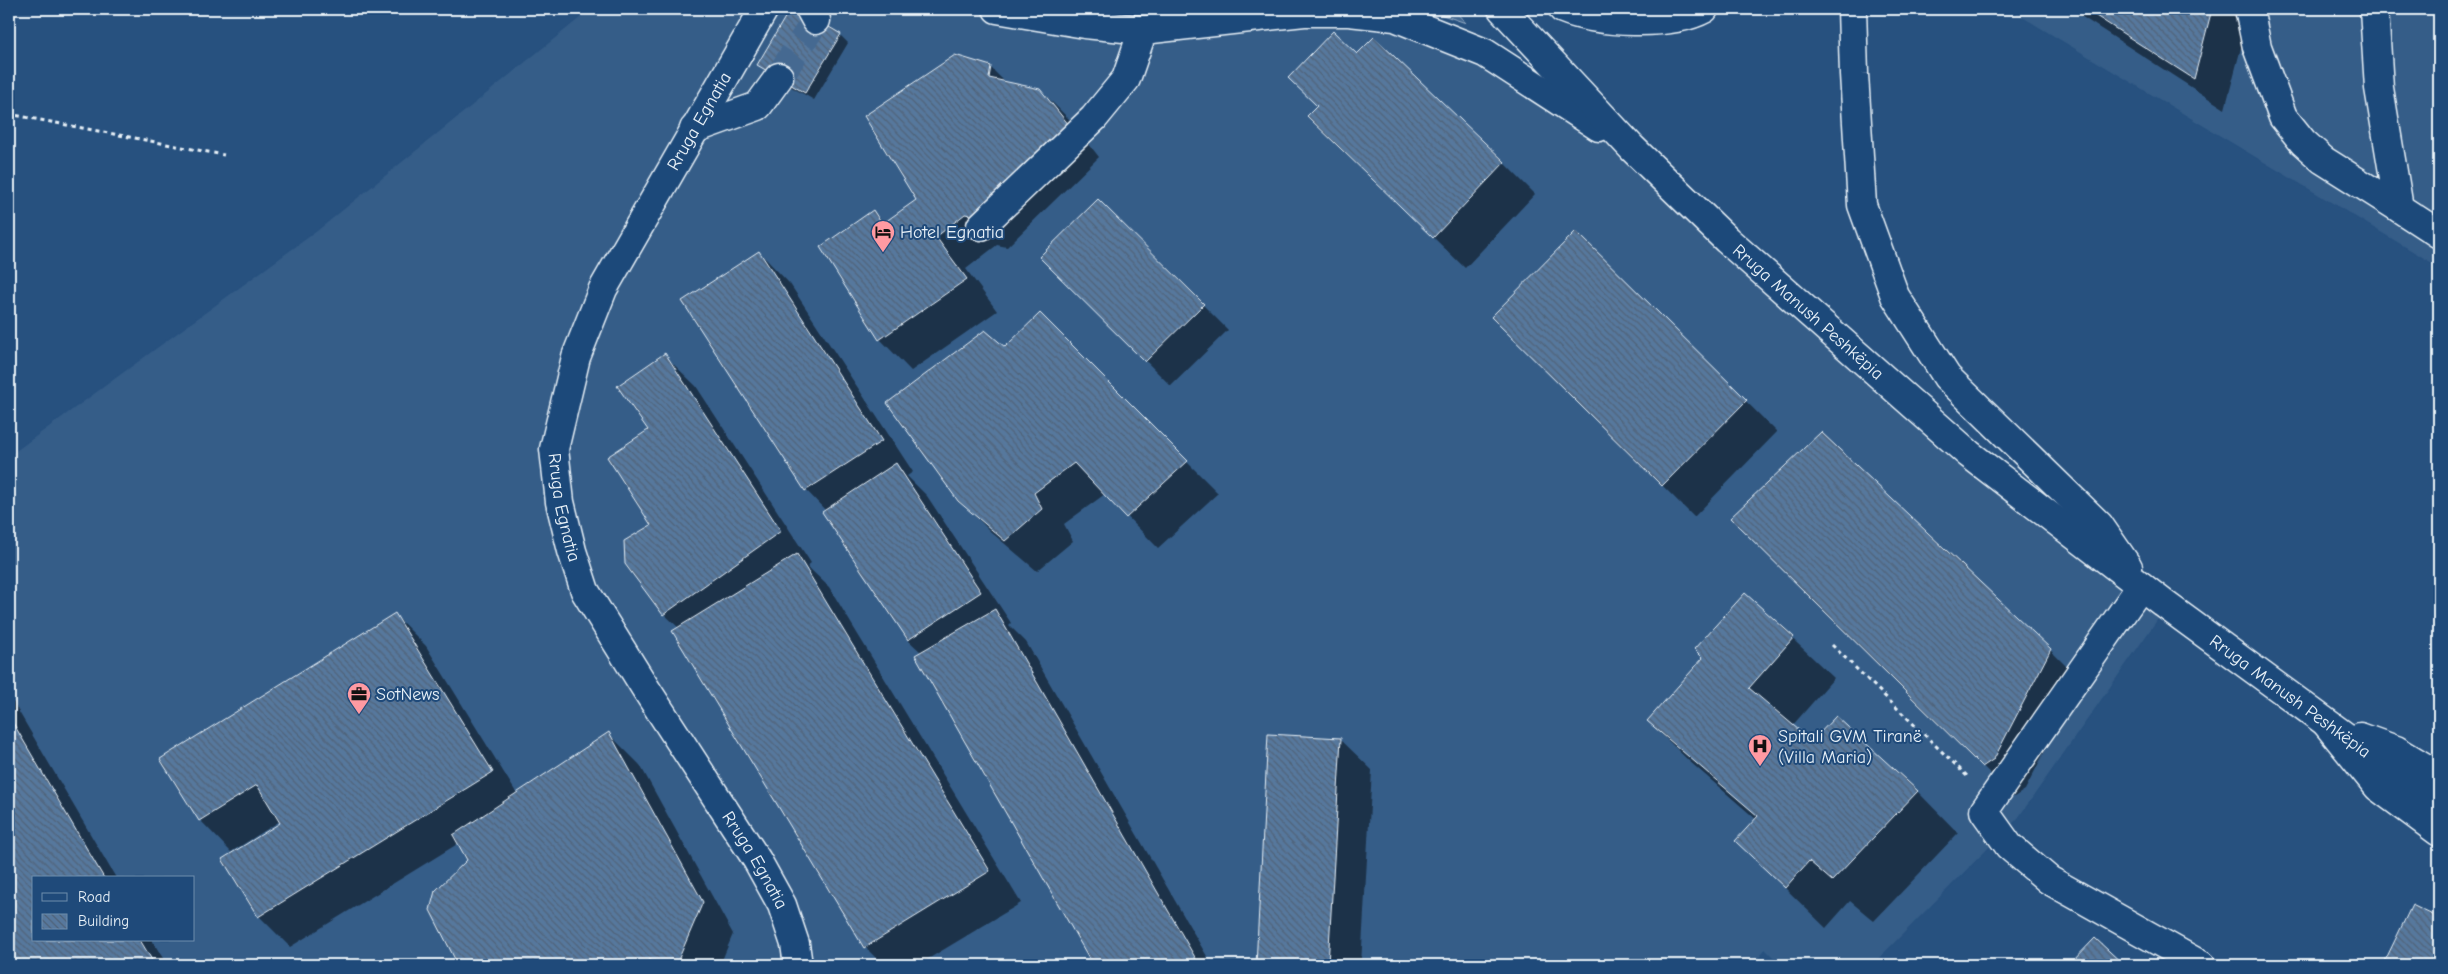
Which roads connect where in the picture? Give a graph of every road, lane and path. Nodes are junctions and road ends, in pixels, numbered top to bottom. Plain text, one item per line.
1 (764, 9) edge
2 (998, 9) edge
3 (1502, 9) edge
4 (1563, 9) edge
5 (1704, 9) edge
6 (1852, 9) edge
7 (2249, 9) edge
8 (2374, 9) edge
9 (1143, 30) junction
10 (779, 78) tunnel mouth
11 (9, 114) edge
12 (694, 128) junction
13 (1632, 148) junction
14 (224, 155) dead end
15 (2399, 208) junction
16 (981, 226) dead end
17 (2439, 234) edge
18 (2141, 586) junction
19 (1832, 645) dead end
20 (2327, 724) junction
21 (2439, 776) edge
22 (2439, 805) edge
23 (1988, 806) junction
24 (2439, 832) edge
25 (798, 965) edge
26 (2201, 965) edge

1 - 12 main road, Rruga Egnatia
2 - 9 main road
3 - 13 main road, Rruga Manush Peshkëpia
4 - 5 main road
6 - 18 main road
7 - 15 main road
8 - 15 main road
9 - 13 main road
9 - 16 main road
10 - 12 main road
11 - 14 path
12 - 25 main road, Rruga Egnatia
13 - 18 main road, Rruga Manush Peshkëpia
15 - 17 main road
18 - 20 main road, Rruga Manush Peshkëpia
18 - 23 main road
19 - 23 path
20 - 21 main road
20 - 22 main road, Rruga Manush Peshkëpia
20 - 24 main road
23 - 26 main road

